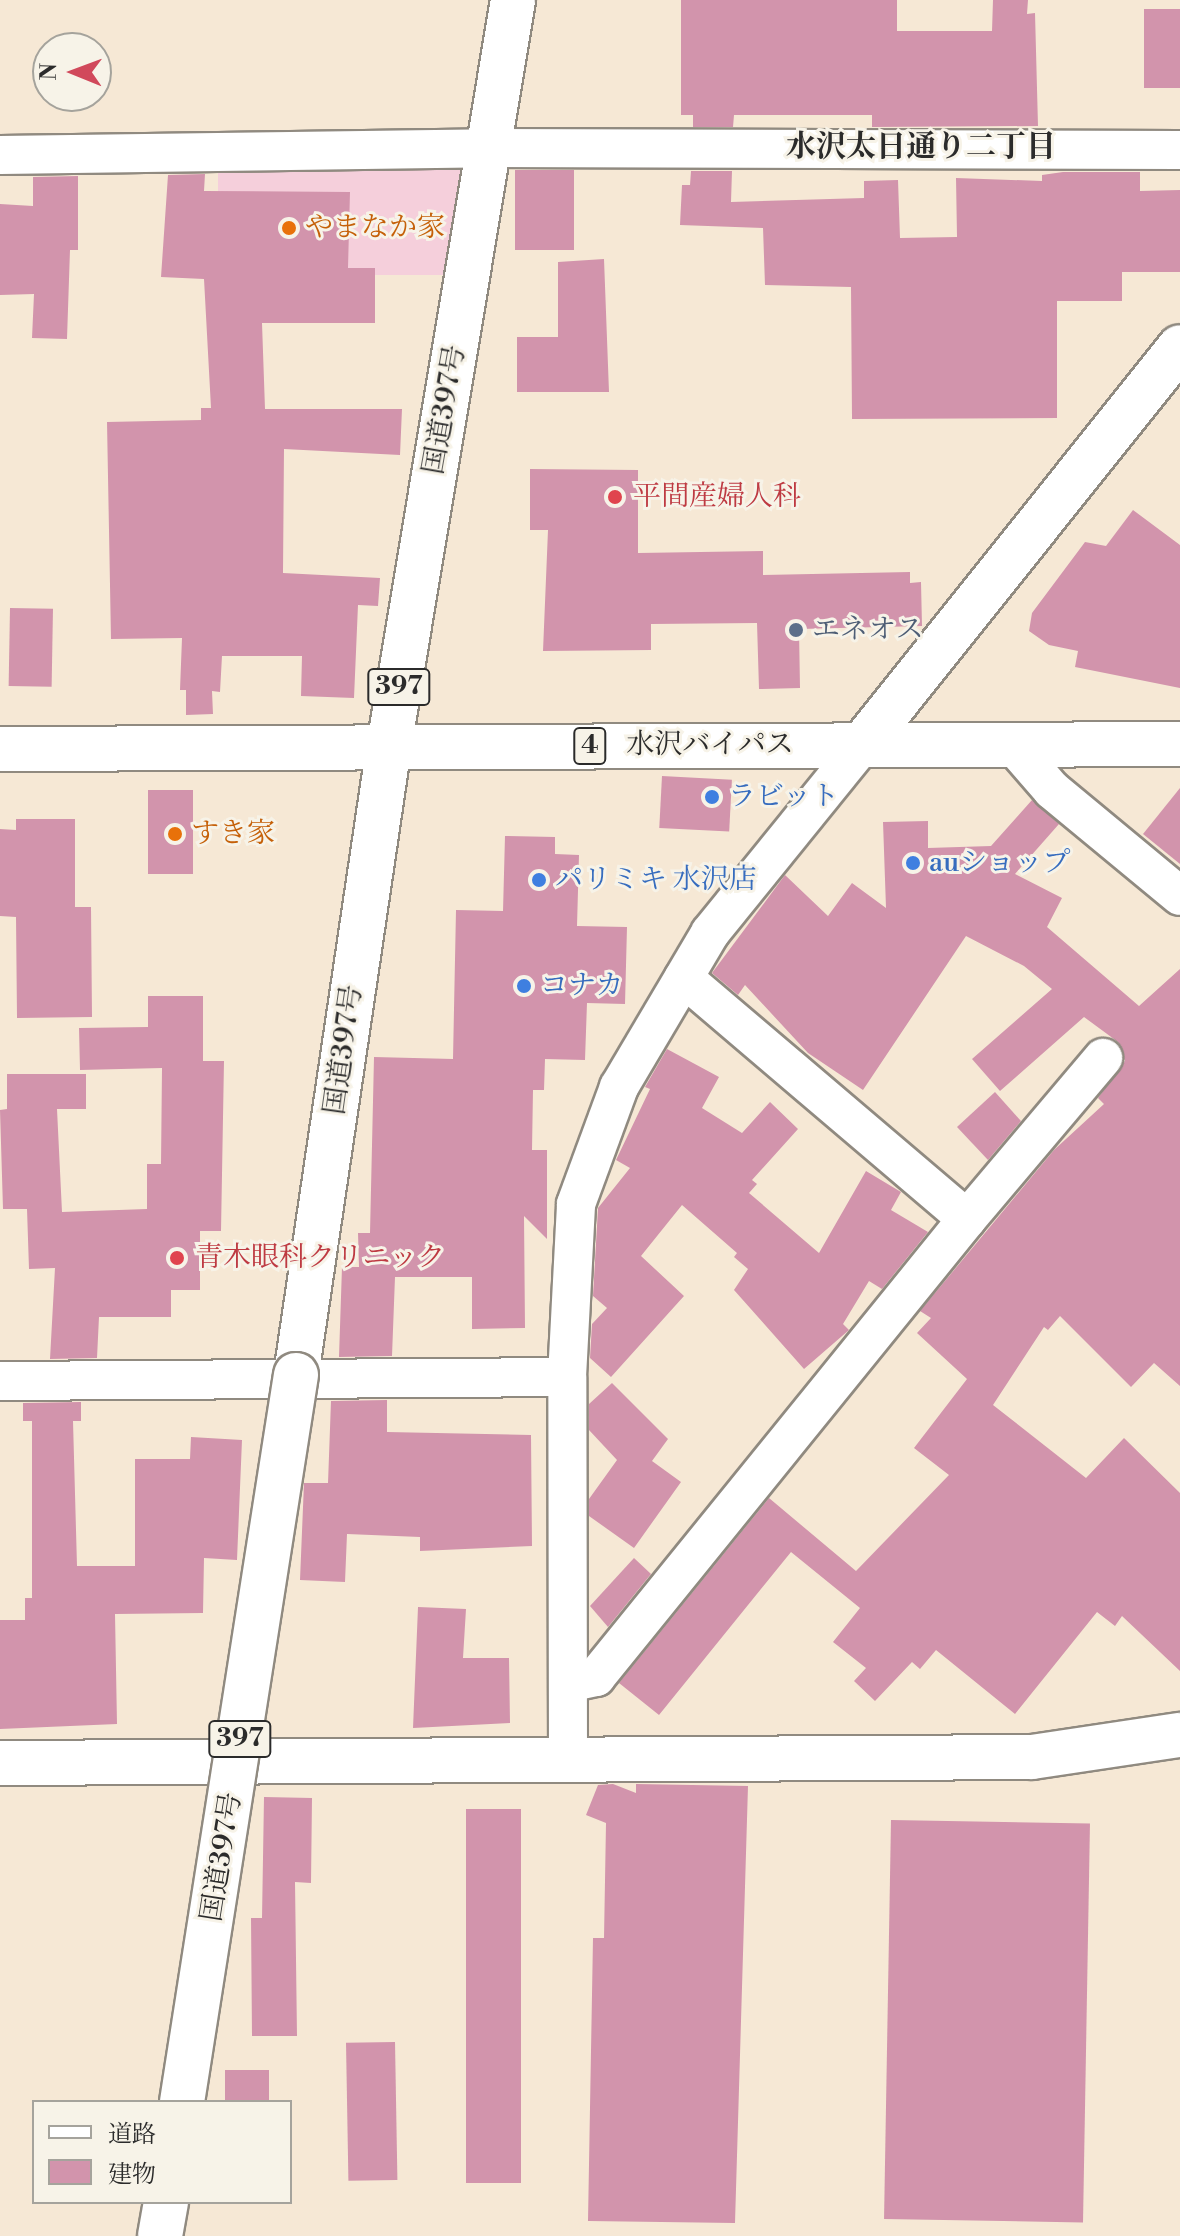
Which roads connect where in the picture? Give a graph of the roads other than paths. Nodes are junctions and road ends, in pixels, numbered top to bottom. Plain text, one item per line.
1 (513, 0) edge
2 (490, 148) junction
3 (1180, 150) edge
4 (0, 155) edge
5 (1180, 347) edge
6 (1180, 744) edge
7 (862, 745) junction
8 (1013, 745) junction
9 (389, 746) junction
10 (0, 749) edge
11 (1180, 896) edge
12 (684, 978) junction
13 (1103, 1058) dead end
14 (967, 1219) junction
15 (296, 1375) junction
16 (567, 1377) junction
17 (0, 1381) edge
18 (568, 1683) junction
19 (1180, 1735) edge
20 (568, 1759) junction
21 (0, 1763) edge
22 (182, 2100) edge
23 (166, 2204) edge
24 (160, 2236) edge

1 - 2 main road, 国道397号 / 397
2 - 3 street
2 - 4 street
2 - 9 main road, 国道397号 / 397
5 - 7 main road
6 - 8 main road, 水沢バイパス / 4
7 - 8 main road, 水沢バイパス / 4
7 - 9 main road, 水沢バイパス / 4
7 - 12 street
8 - 11 street
9 - 10 main road, 水沢バイパス / 4
9 - 15 main road, 国道397号 / 397
12 - 14 street
12 - 16 street
13 - 14 street
14 - 18 street
15 - 16 street
15 - 17 street
15 - 22 main road, 国道397号 / 397, bridge
16 - 18 street
18 - 20 street
19 - 20 main road
20 - 21 main road
23 - 24 main road

